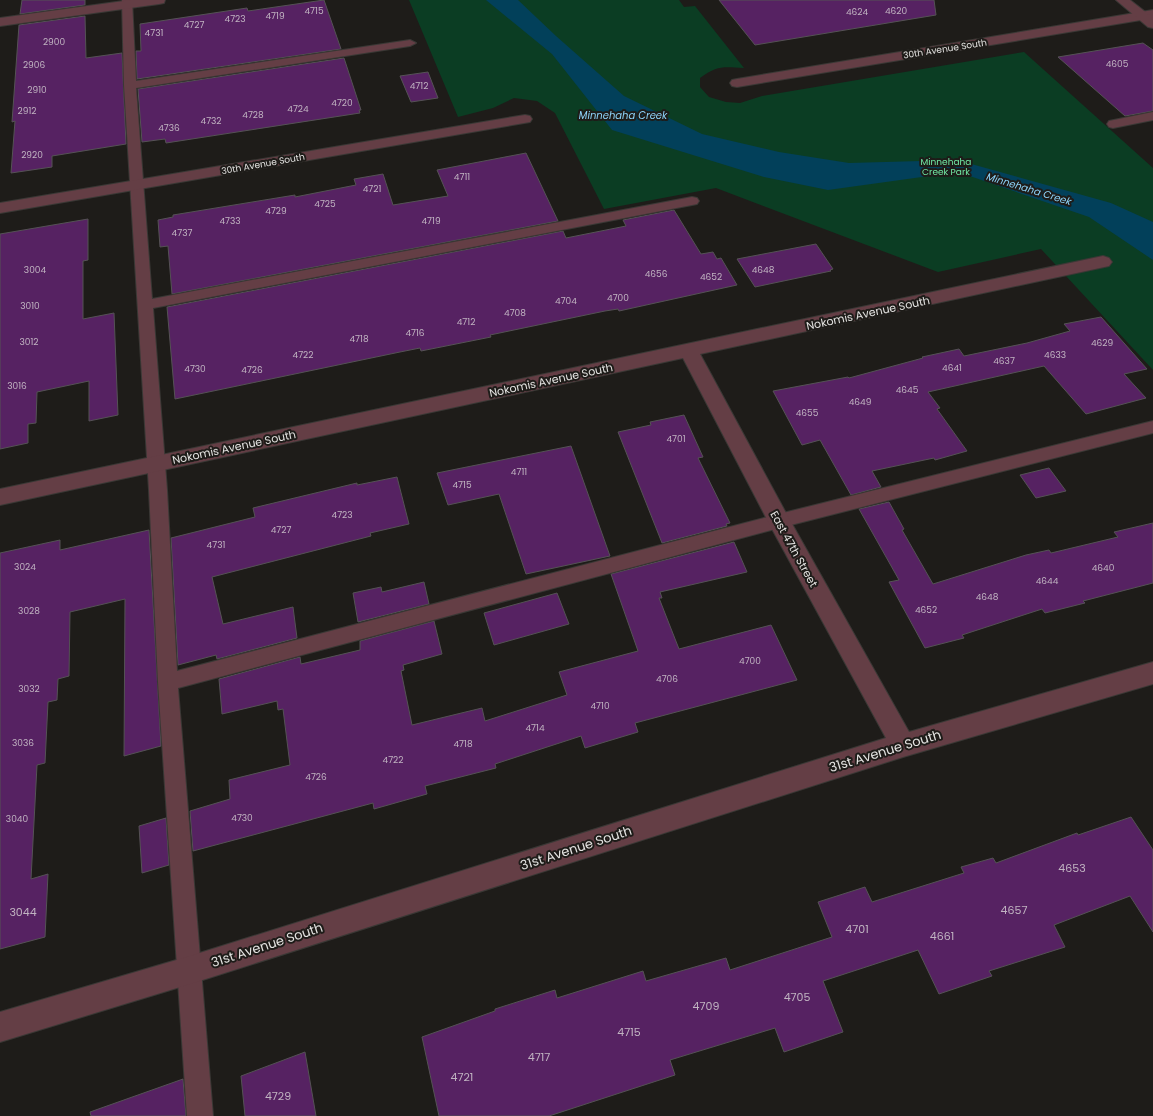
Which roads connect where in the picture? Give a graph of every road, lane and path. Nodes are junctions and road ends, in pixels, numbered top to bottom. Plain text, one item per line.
1 (159, 0) edge
2 (1122, 0) edge
3 (127, 2) edge
4 (1150, 18) edge
5 (0, 22) edge
6 (410, 42) dead end
7 (737, 83) dead end
8 (130, 85) junction
9 (1153, 116) edge
10 (525, 119) dead end
11 (1113, 124) dead end
12 (137, 185) junction
13 (692, 201) dead end
14 (0, 208) edge
15 (1103, 262) dead end
16 (145, 305) junction
17 (689, 351) junction
18 (1153, 427) edge
19 (156, 464) junction
20 (0, 498) edge
21 (779, 521) junction
22 (1153, 673) edge
23 (168, 682) junction
24 (903, 745) junction
25 (190, 970) junction
26 (0, 1027) edge
27 (200, 1116) edge

1 - 3 street
2 - 4 street
3 - 5 street
3 - 8 lane
4 - 7 street, 30th Avenue South
6 - 8 lane
8 - 12 lane
9 - 11 lane
10 - 12 street, 30th Avenue South
12 - 14 street, 30th Avenue South
12 - 16 lane
13 - 16 lane
15 - 17 street, Nokomis Avenue South
16 - 19 lane
17 - 19 street, Nokomis Avenue South
17 - 21 street, East 47th Street
18 - 21 lane
19 - 20 street, Nokomis Avenue South
19 - 23 lane
21 - 23 lane
21 - 24 street, East 47th Street
22 - 24 street, 31st Avenue South
23 - 25 lane
24 - 25 street, 31st Avenue South
25 - 26 street, 31st Avenue South
25 - 27 lane

